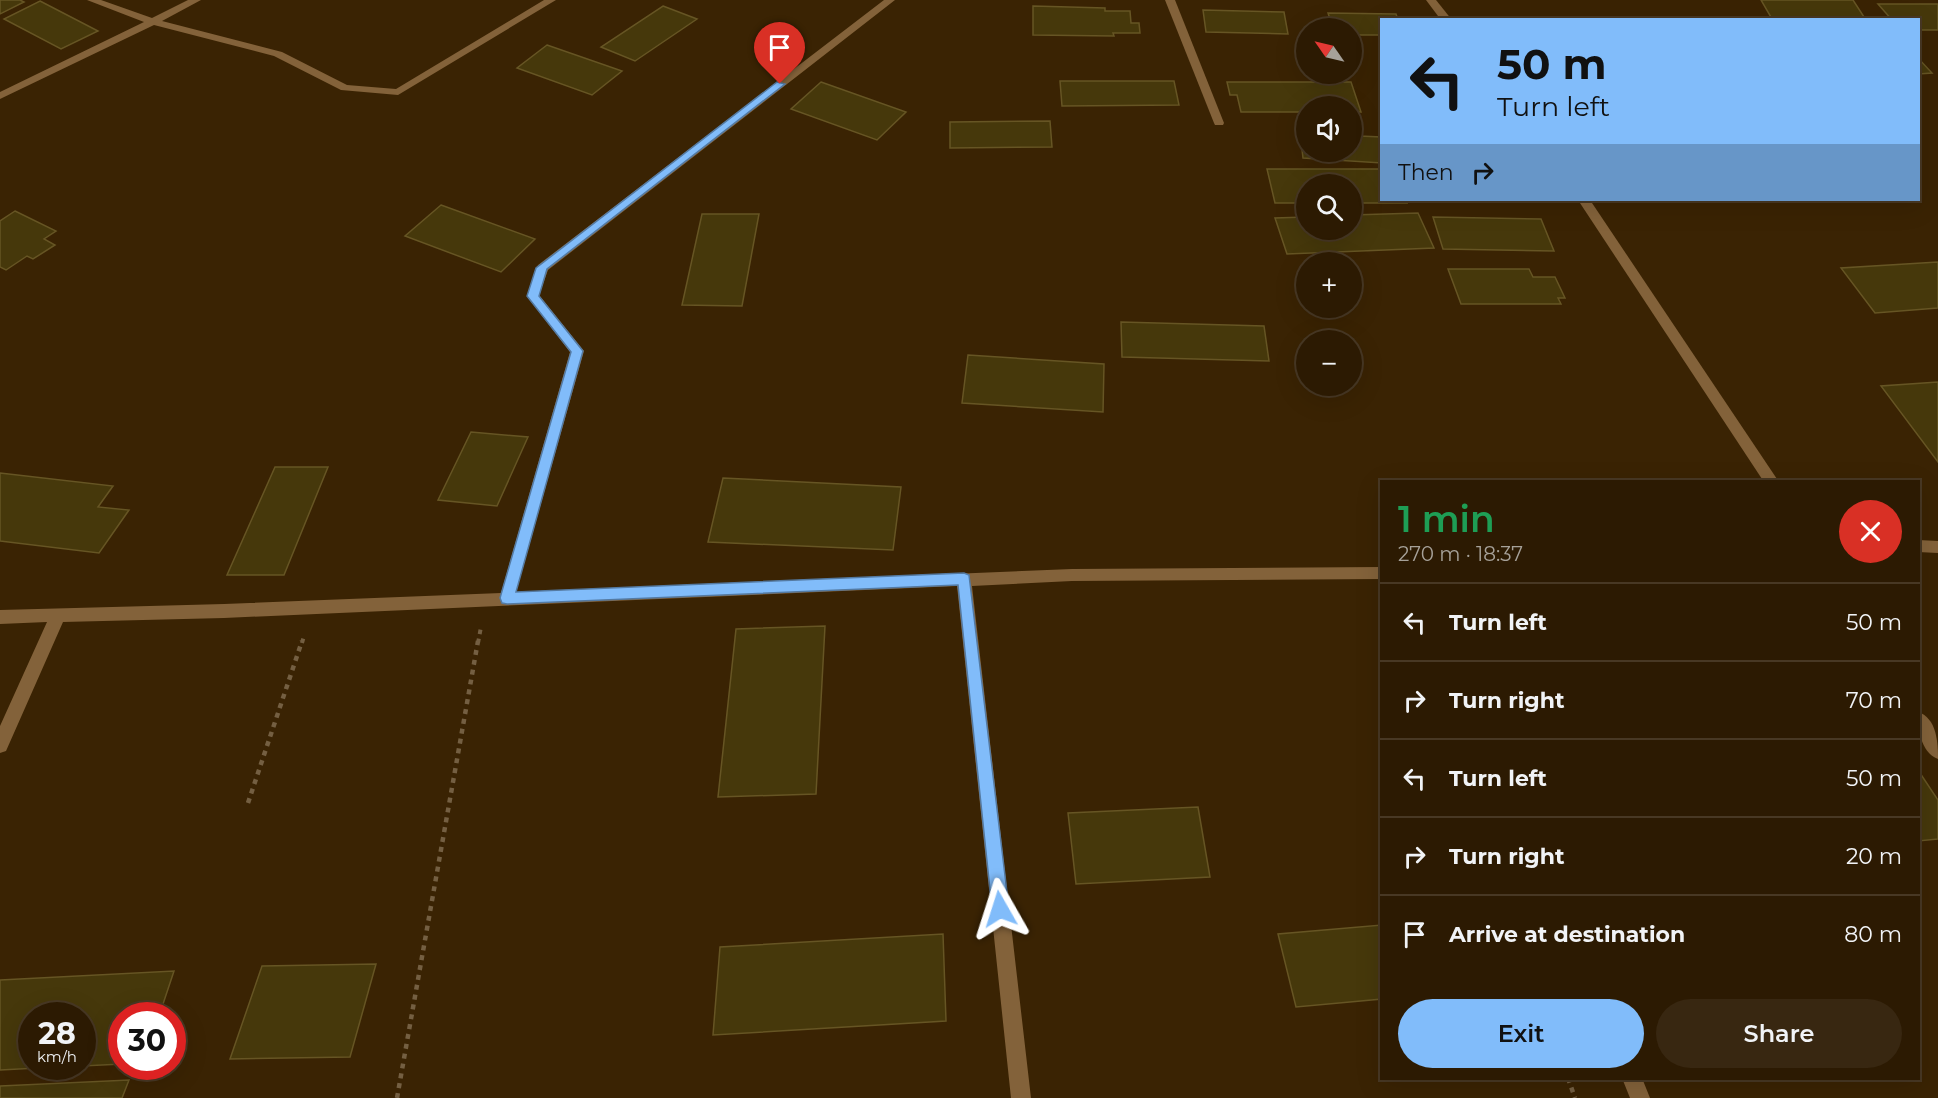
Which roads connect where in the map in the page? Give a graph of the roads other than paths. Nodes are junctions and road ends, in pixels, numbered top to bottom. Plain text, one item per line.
1 (92, 0) edge
2 (196, 0) edge
3 (551, 0) edge
4 (890, 0) edge
5 (1170, 0) edge
6 (1431, 0) edge
7 (1445, 18) edge
8 (152, 21) junction
9 (0, 96) edge
10 (1219, 123) dead end
11 (1585, 201) edge
12 (1771, 480) edge
13 (1920, 546) edge
14 (1938, 547) edge
15 (1380, 573) edge
16 (964, 579) junction
17 (507, 598) junction
18 (58, 615) junction
19 (0, 617) edge
20 (1920, 722) edge
21 (0, 745) edge
22 (1938, 751) edge
23 (1633, 1080) edge
24 (1021, 1098) edge
25 (1640, 1098) edge

1 - 8 street
2 - 8 street
3 - 8 street
4 - 17 street
5 - 10 street
6 - 7 street
8 - 9 street
11 - 12 street
13 - 14 street
15 - 16 street
16 - 17 street
16 - 24 street
17 - 18 street
18 - 19 street
18 - 21 street
20 - 22 street
23 - 25 street

